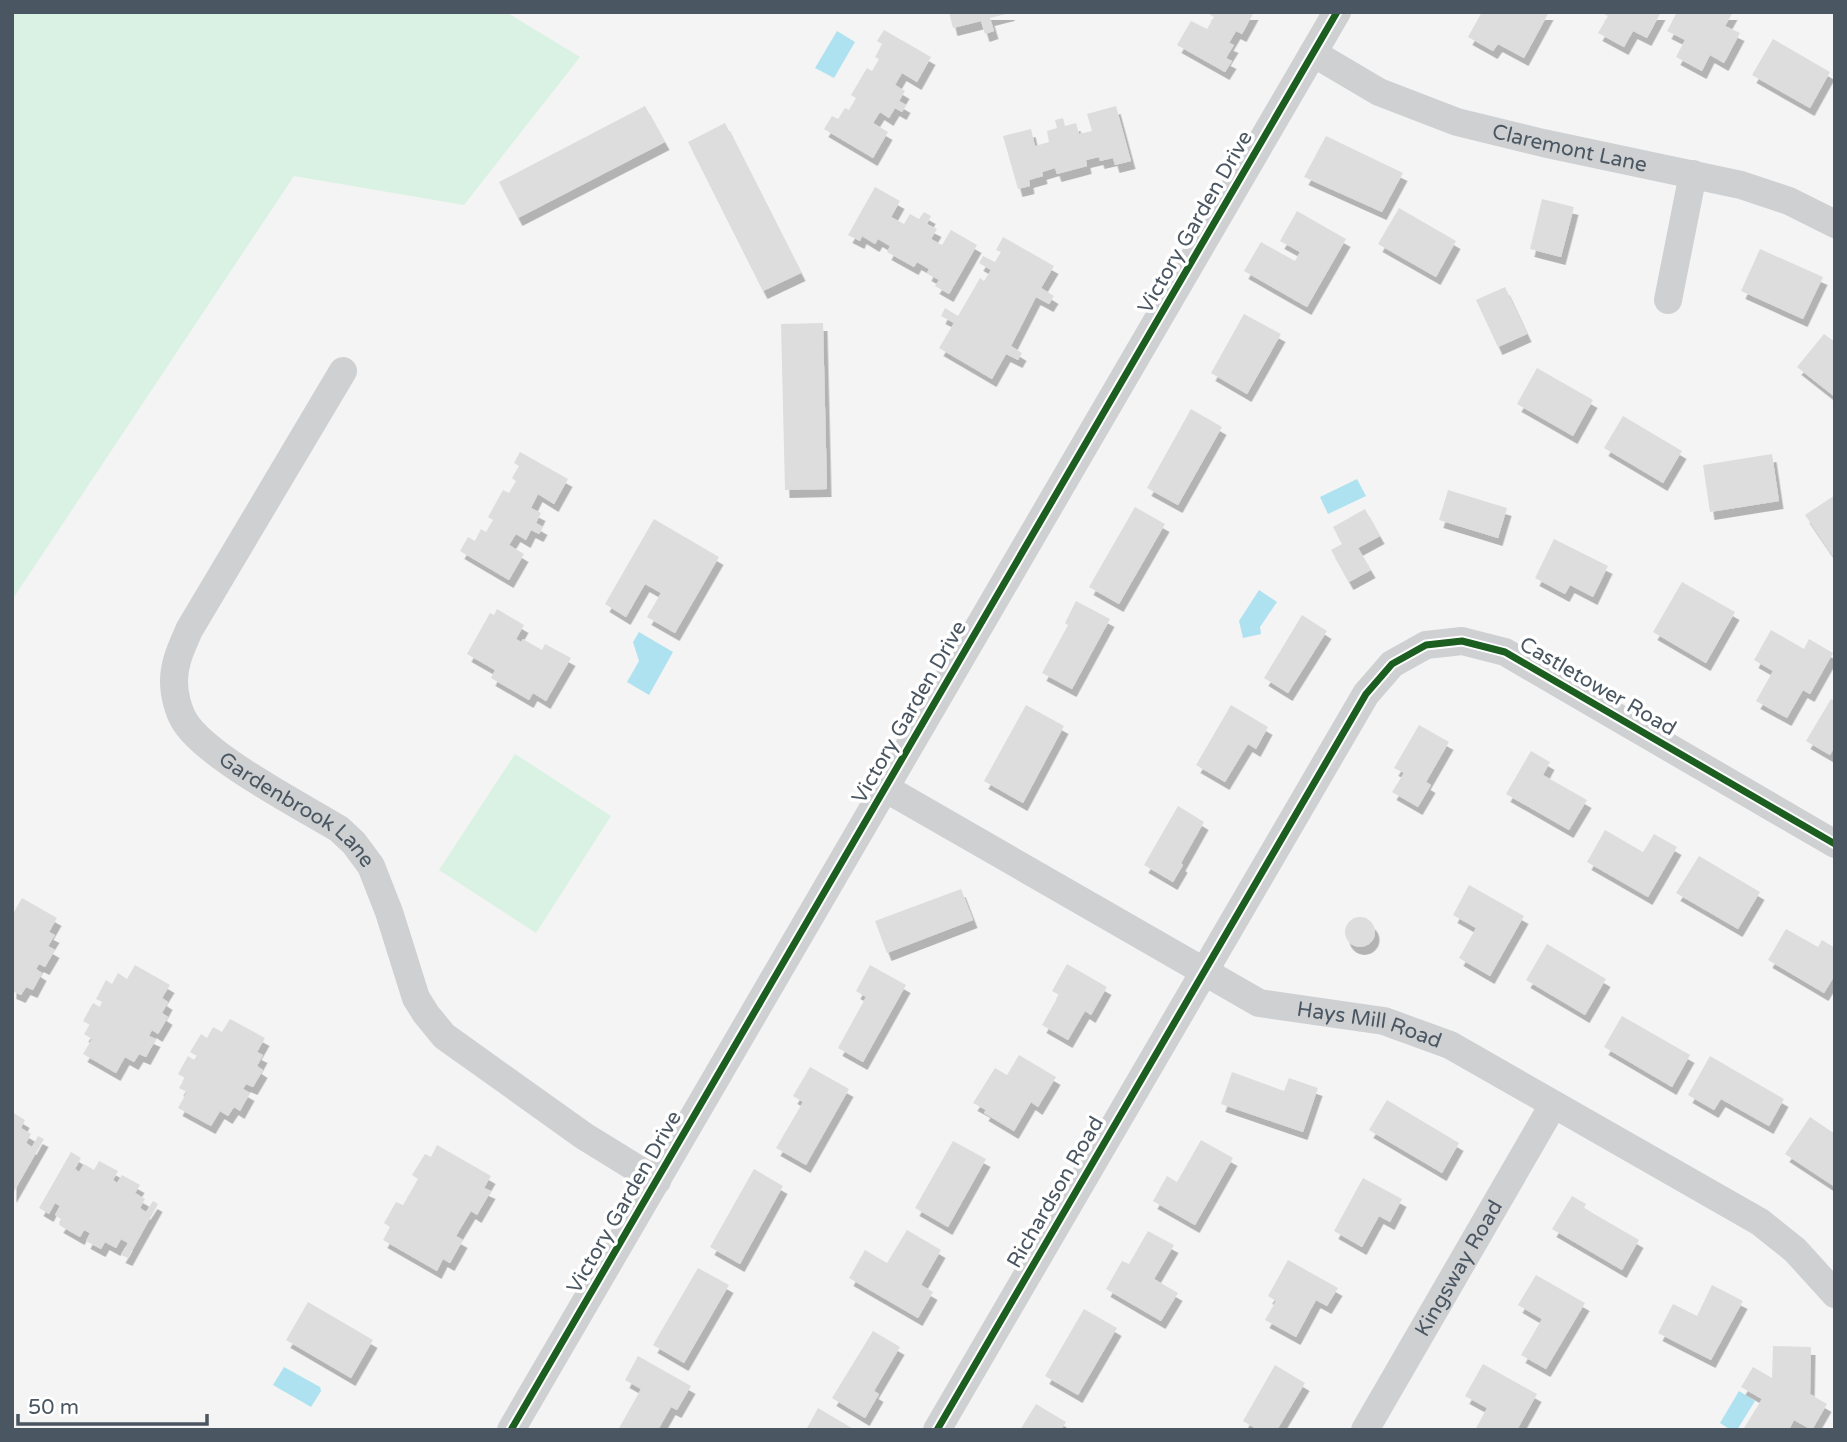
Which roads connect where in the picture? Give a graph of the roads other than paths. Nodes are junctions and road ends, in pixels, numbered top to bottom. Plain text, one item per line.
1 (1337, 12) edge
2 (1313, 53) junction
3 (1693, 174) junction
4 (1835, 224) edge
5 (1668, 300) dead end
6 (343, 371) dead end
7 (885, 788) junction
8 (1835, 844) edge
9 (1203, 972) junction
10 (1553, 1105) junction
11 (657, 1181) junction
12 (1835, 1294) edge
13 (511, 1430) edge
14 (937, 1430) edge
15 (1365, 1430) edge

1 - 2 street, Victory Garden Drive
2 - 3 street, Claremont Lane
2 - 7 street, Victory Garden Drive
3 - 4 street, Claremont Lane
3 - 5 street
6 - 11 street, Gardenbrook Lane
7 - 9 street, Hays Mill Road
7 - 11 street, Victory Garden Drive
8 - 9 street, Castletower Road
9 - 10 street, Hays Mill Road
9 - 14 street, Richardson Road
10 - 12 street, Hays Mill Road
10 - 15 street, Kingsway Road
11 - 13 street, Victory Garden Drive

